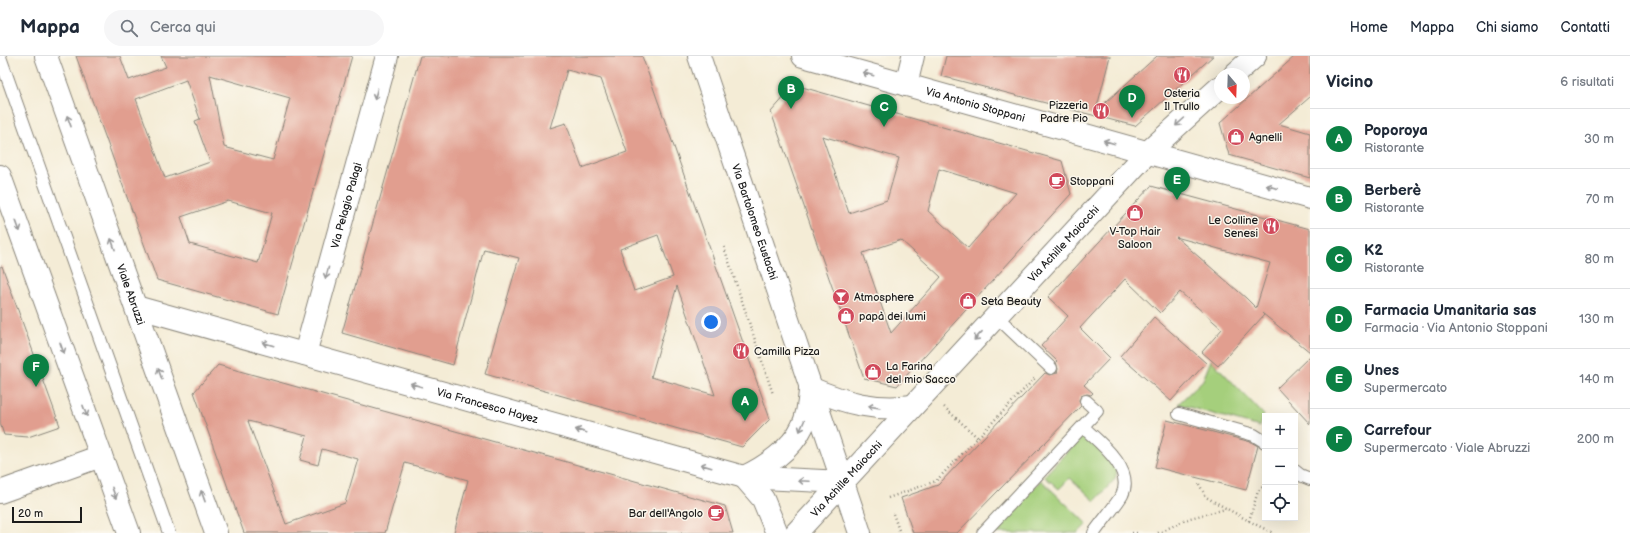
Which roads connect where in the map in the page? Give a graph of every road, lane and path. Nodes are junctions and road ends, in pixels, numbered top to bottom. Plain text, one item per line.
1 (0, 56) edge
2 (46, 56) edge
3 (387, 56) edge
4 (699, 56) edge
5 (803, 56) edge
6 (912, 56) edge
7 (1255, 56) edge
8 (1241, 68) edge
9 (906, 84) junction
10 (1214, 92) edge
11 (1147, 153) junction
12 (0, 176) edge
13 (1310, 198) edge
14 (724, 247) dead end
15 (136, 307) junction
16 (996, 316) junction
17 (305, 354) junction
18 (1049, 366) joint
19 (810, 388) junction
20 (773, 394) dead end
21 (1086, 401) dead end
22 (913, 406) junction
23 (947, 410) dead end
24 (1179, 414) dead end
25 (1083, 427) junction
26 (978, 438) junction
27 (1262, 440) edge
28 (101, 456) junction
29 (1298, 473) edge
30 (744, 477) junction
31 (1310, 479) edge
32 (843, 482) junction
33 (1199, 484) dead end
34 (1262, 488) edge
35 (0, 492) edge
36 (888, 498) dead end
37 (1227, 509) junction
38 (893, 514) dead end
39 (1249, 521) junction
40 (129, 533) edge
41 (170, 533) edge
42 (216, 533) edge
43 (777, 533) edge
44 (796, 533) edge
45 (860, 533) edge
46 (900, 533) edge
47 (983, 533) edge
48 (1094, 533) edge
49 (1132, 533) edge
50 (1139, 533) edge
51 (1158, 533) edge
52 (1273, 533) edge

1 - 41 lane
15 -> 2 street, Viale Abruzzi
3 -> 17 street, Via Pelagio Palagi
4 - 19 street, Via Bartolomeo Eustachi
9 -> 5 street, Via Antonio Stoppani
6 - 9 street
7 - 8 street
11 -> 9 street, Via Antonio Stoppani
10 -> 11 street, Via Achille Maiocchi
13 -> 11 street, Via Antonio Stoppani
11 - 16 street, Via Achille Maiocchi
12 -> 28 street
14 - 20 path
17 -> 15 street, Via Francesco Hayez
42 -> 15 street, Viale Abruzzi
16 - 18 lane
16 -> 22 street, Via Achille Maiocchi
30 -> 17 street, Via Francesco Hayez
18 - 26 path
22 -> 19 street
19 -> 30 street, Via Bartolomeo Eustachi
19 - 32 street, Via Bartolomeo Eustachi
21 - 25 lane
22 - 32 street, Via Achille Maiocchi
23 - 26 path
24 - 27 lane
25 - 47 lane
25 - 48 lane
26 - 36 path
28 - 35 street
28 -> 40 street
29 - 31 lane
32 -> 30 street, Via Francesco Hayez
30 - 43 street
32 - 44 street, Via Achille Maiocchi
32 - 45 street, Via Bartolomeo Eustachi
33 - 37 path
34 - 39 path
37 - 39 path
37 - 51 path
38 - 46 path
39 - 52 path
49 - 50 path

